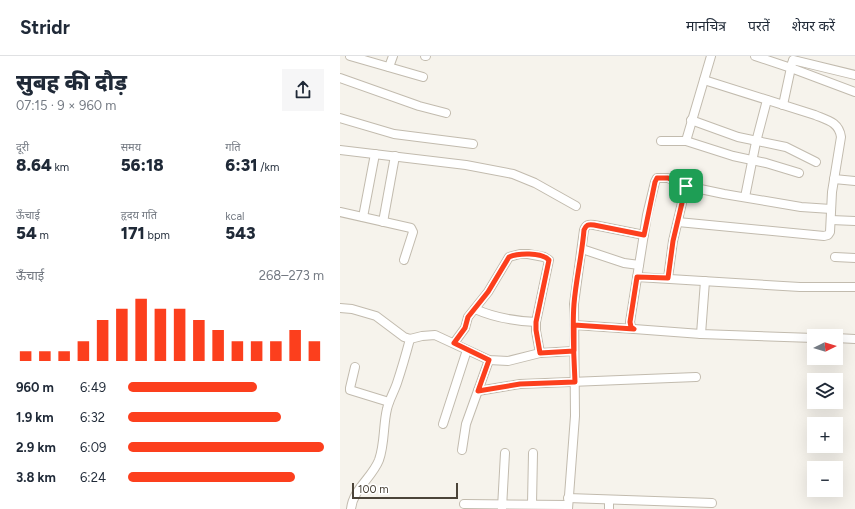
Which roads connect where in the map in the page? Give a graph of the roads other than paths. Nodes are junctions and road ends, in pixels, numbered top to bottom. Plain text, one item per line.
1 (350, 56) edge
2 (393, 56) edge
3 (711, 56) edge
4 (755, 56) edge
5 (793, 61) edge
6 (389, 67) junction
7 (855, 75) edge
8 (423, 77) dead end
9 (340, 78) edge
10 (704, 80) junction
11 (855, 92) edge
12 (767, 100) junction
13 (783, 105) junction
14 (446, 113) dead end
15 (340, 118) edge
16 (691, 120) junction
17 (686, 141) junction
18 (661, 142) dead end
19 (756, 142) junction
20 (473, 144) dead end
21 (340, 150) edge
22 (374, 154) junction
23 (395, 156) junction
24 (752, 161) junction
25 (816, 162) dead end
26 (799, 173) dead end
27 (834, 179) junction
28 (855, 181) edge
29 (686, 186) junction
30 (745, 197) junction
31 (576, 206) dead end
32 (831, 209) junction
33 (340, 212) edge
34 (363, 217) junction
35 (831, 220) junction
36 (855, 221) edge
37 (383, 222) junction
38 (678, 222) junction
39 (644, 235) junction
40 (582, 249) junction
41 (835, 257) dead end
42 (855, 258) edge
43 (404, 260) dead end
44 (639, 265) junction
45 (637, 277) junction
46 (668, 278) junction
47 (705, 280) junction
48 (855, 287) edge
49 (340, 308) edge
50 (475, 309) junction
51 (536, 322) junction
52 (574, 325) junction
53 (634, 329) junction
54 (701, 334) junction
55 (807, 338) edge
56 (843, 338) edge
57 (410, 339) junction
58 (855, 339) edge
59 (454, 343) junction
60 (467, 350) junction
61 (574, 351) junction
62 (540, 353) junction
63 (489, 360) junction
64 (355, 367) dead end
65 (696, 377) dead end
66 (575, 382) junction
67 (478, 391) junction
68 (389, 402) junction
69 (443, 424) dead end
70 (462, 450) dead end
71 (505, 453) dead end
72 (533, 453) dead end
73 (609, 500) junction
74 (712, 503) dead end
75 (464, 504) dead end
76 (532, 504) junction
77 (568, 504) edge
78 (502, 506) edge
79 (677, 506) edge
80 (351, 509) edge
81 (609, 509) edge

1 - 6 street
2 - 6 street
3 - 10 street
4 - 5 street
5 - 7 street
5 - 11 street
5 - 13 street
6 - 8 street
9 - 14 street
10 - 12 street
10 - 16 street
12 - 13 street
12 - 19 street
13 - 27 street
15 - 20 street
16 - 17 street
16 - 19 street
17 - 18 street
17 - 24 street
19 - 24 street
19 - 25 street
21 - 22 street
22 - 23 street
22 - 34 street
23 - 31 street
23 - 37 street
24 - 26 street
24 - 30 street
27 - 28 street
27 - 32 street
29 - 30 street
29 - 38 street
29 - 39 street
30 - 32 street
32 - 35 street
33 - 34 street
34 - 37 street
35 - 36 street
35 - 38 street
37 - 43 street
38 - 46 street
39 - 40 street
39 - 44 street
40 - 44 street
40 - 52 street
41 - 42 street
44 - 45 street
45 - 46 street
45 - 53 street
46 - 47 street
47 - 48 street
47 - 54 street
49 - 57 street
50 - 51 street
50 - 51 street
50 - 59 street
51 - 62 street
52 - 53 street
52 - 61 street
53 - 54 street
54 - 55 street
56 - 58 street
57 - 59 street
57 - 68 street
59 - 60 street
60 - 63 street
60 - 69 street
61 - 62 street
61 - 66 street
62 - 63 street
63 - 67 street
64 - 68 street
65 - 66 street
66 - 67 street
66 - 77 street
67 - 70 street
68 - 80 street
71 - 78 street
72 - 76 street
73 - 77 street
73 - 79 street
73 - 81 street
74 - 79 street
75 - 78 street
76 - 77 street
76 - 78 street

